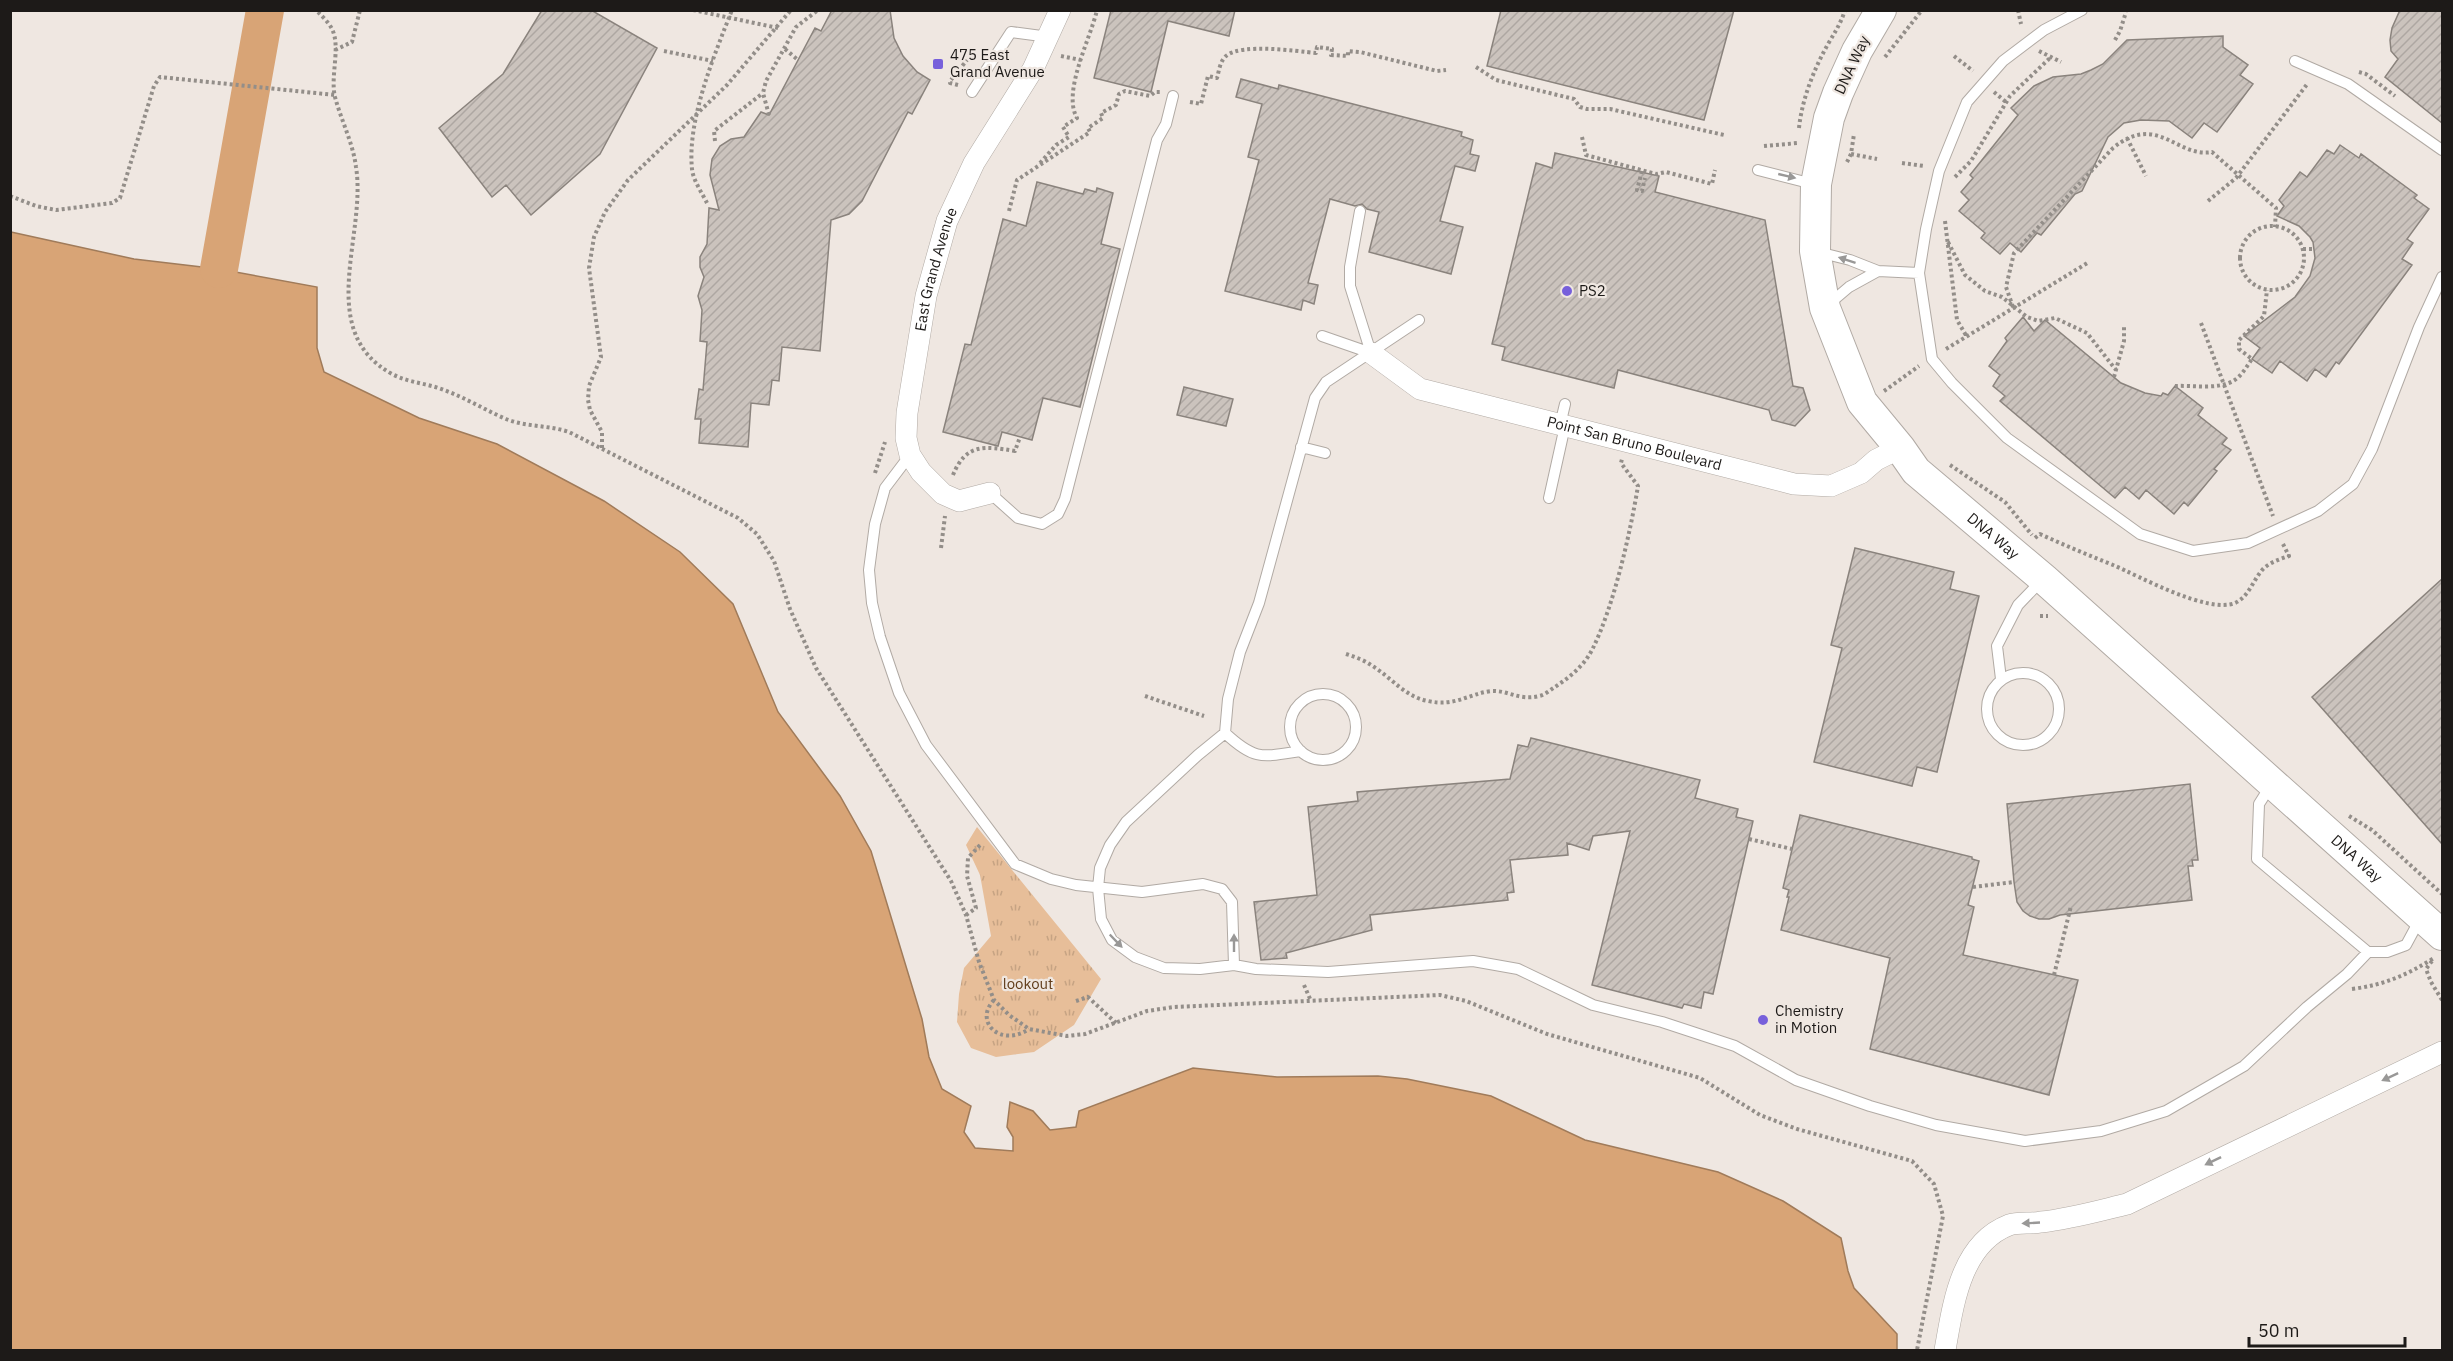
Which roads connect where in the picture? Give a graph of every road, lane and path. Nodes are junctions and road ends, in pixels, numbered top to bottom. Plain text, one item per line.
1 (360, 10) edge
2 (693, 10) edge
3 (732, 10) edge
4 (791, 10) edge
5 (818, 10) edge
6 (1060, 10) edge
7 (1097, 10) edge
8 (1881, 10) edge
9 (1922, 10) edge
10 (2018, 10) edge
11 (318, 12) edge
12 (2077, 12) edge
13 (2126, 12) edge
14 (2021, 24) dead end
15 (778, 28) junction
16 (2115, 40) dead end
17 (1050, 46) junction
18 (785, 49) junction
19 (335, 50) junction
20 (664, 51) dead end
21 (2039, 51) dead end
22 (1954, 56) dead end
23 (2051, 57) junction
24 (798, 60) dead end
25 (967, 60) dead end
26 (1081, 60) junction
27 (713, 61) junction
28 (2295, 61) dead end
29 (2061, 62) dead end
30 (1878, 64) dead end
31 (1476, 67) dead end
32 (1446, 70) dead end
33 (1974, 71) dead end
34 (2309, 82) dead end
35 (958, 85) dead end
36 (1991, 89) dead end
37 (972, 92) dead end
38 (763, 93) junction
39 (1168, 94) joint
40 (335, 95) junction
41 (1190, 102) dead end
42 (2006, 102) junction
43 (769, 115) dead end
44 (1855, 124) dead end
45 (1724, 135) dead end
46 (1582, 137) dead end
47 (2127, 138) junction
48 (715, 141) dead end
49 (1798, 143) dead end
50 (1764, 146) dead end
51 (2442, 150) edge
52 (1877, 159) dead end
53 (1902, 163) dead end
54 (1924, 166) dead end
55 (1035, 168) junction
56 (1715, 170) dead end
57 (1758, 170) dead end
58 (1642, 171) junction
59 (2145, 176) dead end
60 (2238, 176) junction
61 (1955, 177) dead end
62 (1645, 178) dead end
63 (1816, 184) junction
64 (10, 196) edge
65 (2208, 201) dead end
66 (707, 203) dead end
67 (1009, 211) dead end
68 (1360, 211) dead end
69 (2276, 227) junction
70 (2302, 249) junction
71 (2315, 249) dead end
72 (1815, 251) junction
73 (2089, 262) dead end
74 (1878, 271) junction
75 (1919, 273) junction
76 (2442, 277) edge
77 (2268, 290) junction
78 (2013, 307) junction
79 (1825, 308) junction
80 (1419, 320) dead end
81 (2200, 323) dead end
82 (2124, 327) dead end
83 (1322, 336) dead end
84 (1967, 337) junction
85 (1944, 350) dead end
86 (1371, 353) junction
87 (1921, 365) dead end
88 (2116, 370) junction
89 (2114, 377) dead end
90 (2225, 384) junction
91 (2175, 386) dead end
92 (1883, 391) dead end
93 (1563, 418) junction
94 (1020, 437) dead end
95 (1627, 441) junction
96 (1302, 447) junction
97 (602, 448) junction
98 (1900, 448) junction
99 (1324, 453) dead end
100 (910, 455) junction
101 (951, 479) dead end
102 (990, 493) joint
103 (1549, 498) dead end
104 (2274, 518) dead end
105 (2035, 538) dead end
106 (2283, 543) dead end
107 (2044, 579) junction
108 (1346, 654) dead end
109 (2001, 679) junction
110 (1144, 696) dead end
111 (1204, 716) dead end
112 (1225, 733) junction
113 (1300, 751) junction
114 (2271, 784) junction
115 (992, 833) junction
116 (1749, 839) dead end
117 (1792, 849) dead end
118 (2014, 882) dead end
119 (1973, 887) dead end
120 (1098, 888) junction
121 (2071, 906) dead end
122 (966, 915) junction
123 (2433, 936) edge
124 (2368, 952) junction
125 (1234, 965) junction
126 (2054, 975) dead end
127 (994, 1000) junction
128 (2442, 1000) edge
129 (1076, 1001) dead end
130 (1116, 1023) junction
131 (1029, 1029) junction
132 (2442, 1052) edge
133 (1917, 1350) edge
134 (1945, 1350) edge

1 - 19 path
2 - 15 path
3 - 27 path
4 - 15 path
5 - 18 path
6 - 17 street, East Grand Avenue
7 - 26 path
8 - 63 main road, DNA Way
9 - 30 path
10 - 14 path
11 - 19 path
12 - 75 lane
13 - 16 path
15 - 97 path
17 - 26 path
17 - 37 lane
17 - 100 street, East Grand Avenue
18 - 24 path
18 - 38 path
19 - 40 path
20 - 27 path
21 - 23 path
22 - 33 path
23 - 29 path
23 - 42 path
25 - 35 path
26 - 55 path
27 - 66 path
28 - 51 lane
31 - 45 path
32 - 41 path
34 - 60 path
36 - 42 path
38 - 43 path
38 - 48 path
39 - 55 path
39 - 102 lane
40 - 64 path
40 - 97 path
42 - 61 path
44 - 52 path
46 - 58 path
47 - 59 path
47 - 60 path
47 - 78 path
49 - 50 path
53 - 54 path
55 - 67 path
56 - 58 path
57 -> 63 lane
58 - 62 path
60 - 65 path
60 - 69 path
63 - 72 main road, DNA Way
68 - 86 lane
69 - 70 path
69 - 77 path
70 - 71 path
70 - 77 path
74 -> 72 lane
72 - 79 main road, DNA Way
73 - 78 path
74 - 75 lane
74 - 79 lane
75 - 76 lane
77 - 90 path
78 - 84 path
78 - 84 path
78 - 88 path
79 - 98 main road, DNA Way
80 - 86 lane
81 - 90 path
82 - 88 path
83 - 86 lane
84 - 85 path
86 - 93 street, Point San Bruno Boulevard
86 - 96 lane
87 - 92 path
88 - 89 path
90 - 91 path
90 - 104 path
93 - 95 street, Point San Bruno Boulevard
93 - 103 lane
94 - 101 path
95 - 98 street, Point San Bruno Boulevard
95 - 108 path
96 - 99 lane
96 - 112 lane
97 - 122 path
98 - 107 main road, DNA Way
100 - 102 street
100 - 115 lane
105 - 106 path
107 - 109 lane
107 - 114 main road, DNA Way
109 - 109 lane
110 - 111 path
112 - 113 lane
112 - 120 lane
113 - 113 lane
114 - 123 main road, DNA Way
114 - 124 lane
115 - 120 lane
115 - 122 path
116 - 117 path
118 - 119 path
120 -> 125 lane
125 -> 120 lane
121 - 126 path
122 - 127 path
123 - 124 lane
123 - 128 path
124 - 125 lane
127 - 131 path
127 - 131 path
129 - 130 path
130 - 131 path
130 - 133 path
132 -> 134 street

